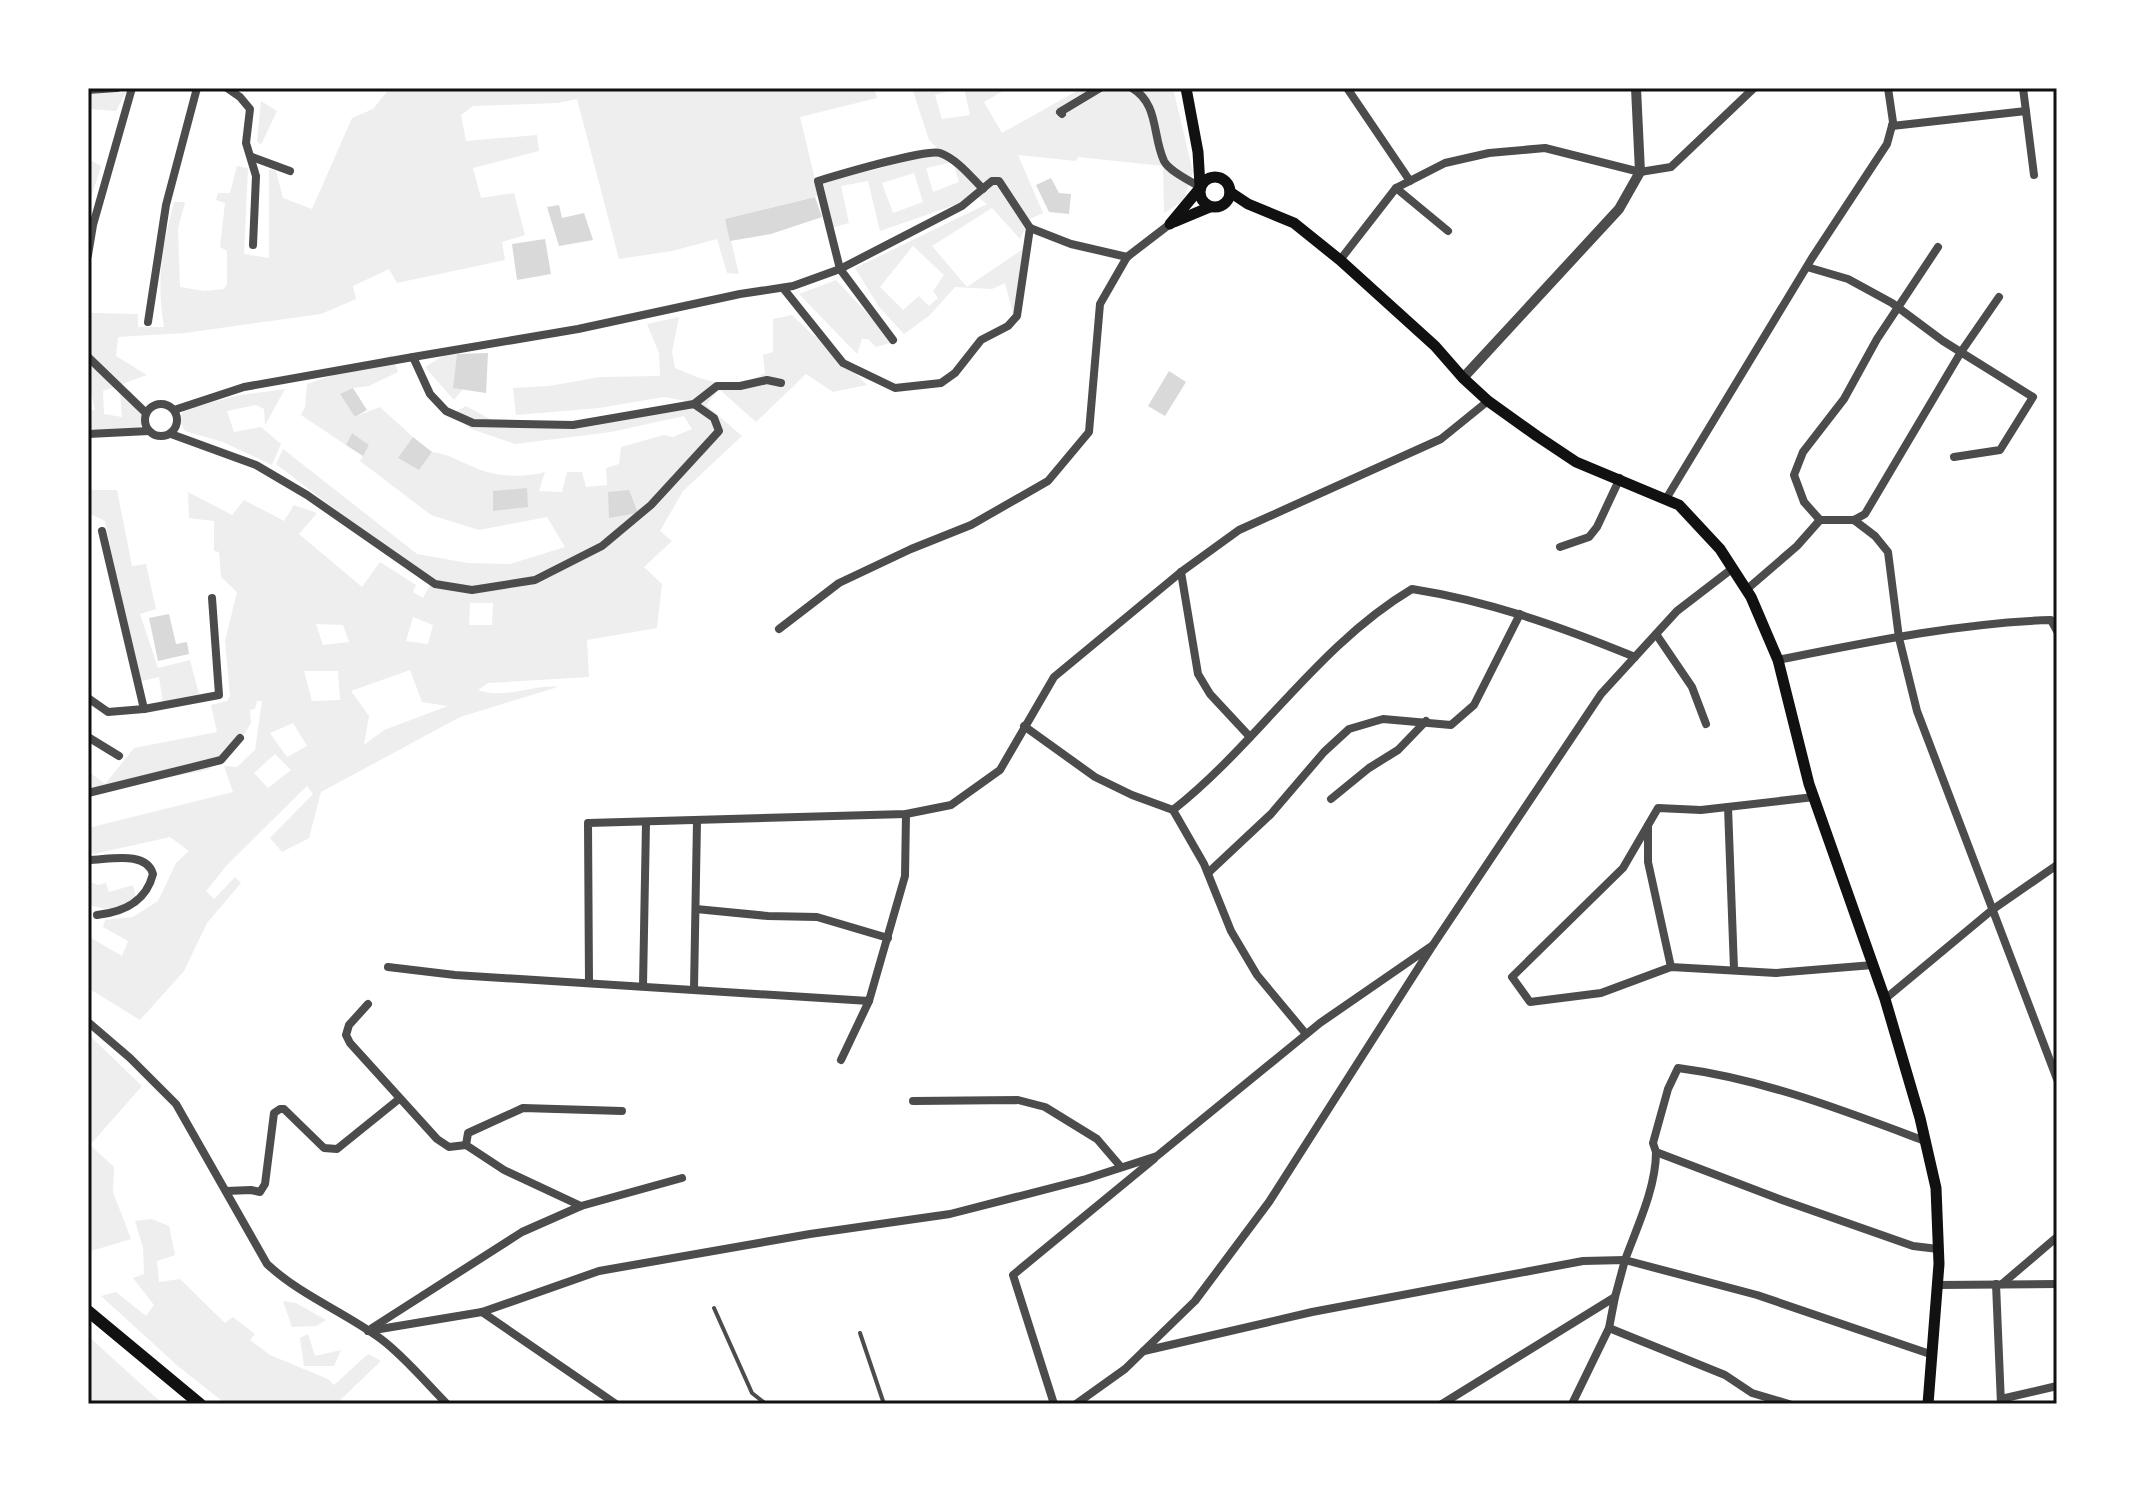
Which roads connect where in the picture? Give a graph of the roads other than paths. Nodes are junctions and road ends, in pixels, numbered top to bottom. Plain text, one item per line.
1 (117, 88) edge
2 (132, 88) edge
3 (197, 88) edge
4 (227, 88) edge
5 (1100, 88) edge
6 (1132, 88) edge
7 (1186, 88) edge
8 (1347, 88) edge
9 (1636, 88) edge
10 (1754, 88) edge
11 (1888, 88) edge
12 (2023, 88) edge
13 (88, 90) edge
14 (2026, 111) junction
15 (1062, 114) dead end
16 (1892, 126) junction
17 (1198, 152) junction
18 (252, 157) junction
19 (290, 171) dead end
20 (1640, 172) junction
21 (2034, 175) dead end
22 (1214, 177) junction
23 (1410, 181) junction
24 (1200, 187) junction
25 (1396, 188) junction
26 (983, 189) junction
27 (1228, 197) junction
28 (1210, 207) junction
29 (1170, 224) junction
30 (1030, 228) junction
31 (1448, 231) dead end
32 (253, 245) dead end
33 (1938, 247) dead end
34 (88, 255) edge
35 (1127, 257) junction
36 (1340, 260) junction
37 (1807, 267) junction
38 (840, 269) junction
39 (783, 288) junction
40 (1999, 297) dead end
41 (1898, 308) junction
42 (148, 322) dead end
43 (893, 340) dead end
44 (1961, 352) junction
45 (88, 357) edge
46 (413, 357) junction
47 (1463, 378) junction
48 (781, 383) dead end
49 (1488, 401) junction
50 (694, 404) junction
51 (174, 410) junction
52 (146, 413) junction
53 (149, 431) junction
54 (88, 434) edge
55 (171, 434) junction
56 (1954, 457) dead end
57 (1620, 478) junction
58 (1666, 499) junction
59 (1820, 520) junction
60 (1854, 520) junction
61 (102, 531) dead end
62 (1560, 547) dead end
63 (1733, 568) junction
64 (1181, 572) junction
65 (1746, 590) junction
66 (212, 598) dead end
67 (1520, 614) junction
68 (779, 629) dead end
69 (2057, 631) edge
70 (1656, 634) junction
71 (1899, 638) junction
72 (1635, 657) junction
73 (1778, 660) junction
74 (88, 698) edge
75 (144, 709) junction
76 (1426, 721) junction
77 (1706, 724) dead end
78 (1024, 726) junction
79 (88, 737) edge
80 (1250, 737) junction
81 (240, 738) dead end
82 (119, 756) dead end
83 (88, 793) edge
84 (1814, 797) junction
85 (1331, 799) dead end
86 (1728, 807) junction
87 (1173, 810) junction
88 (906, 814) junction
89 (697, 821) junction
90 (646, 823) junction
91 (1648, 825) junction
92 (88, 860) edge
93 (2057, 865) edge
94 (1208, 873) junction
95 (696, 909) junction
96 (1992, 910) junction
97 (97, 915) dead end
98 (888, 938) junction
99 (1433, 945) junction
100 (1873, 965) junction
101 (388, 967) dead end
102 (1671, 967) junction
103 (1734, 969) junction
104 (589, 983) junction
105 (643, 986) junction
106 (694, 989) junction
107 (1885, 999) junction
108 (869, 1001) junction
109 (368, 1004) dead end
110 (88, 1022) edge
111 (1306, 1034) junction
112 (841, 1060) dead end
113 (2057, 1079) edge
114 (399, 1099) junction
115 (913, 1101) dead end
116 (622, 1111) dead end
117 (1925, 1141) junction
118 (466, 1145) junction
119 (1656, 1152) junction
120 (1157, 1156) junction
121 (1121, 1167) junction
122 (682, 1178) dead end
123 (226, 1191) junction
124 (581, 1206) junction
125 (2057, 1237) edge
126 (1938, 1249) junction
127 (1625, 1260) junction
128 (1999, 1284) junction
129 (2057, 1284) edge
130 (1937, 1285) junction
131 (1615, 1297) junction
132 (714, 1308) dead end
133 (88, 1311) edge
134 (482, 1312) junction
135 (1609, 1328) junction
136 (368, 1331) junction
137 (860, 1333) dead end
138 (1143, 1351) junction
139 (1933, 1355) junction
140 (2057, 1386) edge
141 (1752, 1393) junction
142 (2001, 1402) edge
143 (200, 1404) edge
144 (447, 1404) edge
145 (616, 1404) edge
146 (766, 1404) edge
147 (884, 1404) edge
148 (1054, 1404) edge
149 (1076, 1404) edge
150 (1442, 1404) edge
151 (1572, 1404) edge
152 (1751, 1404) edge
153 (1789, 1404) edge
154 (1928, 1404) edge

1 - 13 street
2 - 34 street
3 - 42 street
4 - 18 street
5 - 15 street
6 - 24 street
7 - 17 main road
8 - 23 street
9 - 20 street
10 - 20 street
11 - 16 street
12 - 14 street
14 - 16 street
14 - 21 street
16 - 37 street
17 - 22 main road
17 - 24 main road
18 - 19 street
18 - 32 street
20 - 23 street
20 - 47 street
22 - 24 main road
22 - 27 main road
23 - 25 street
24 - 28 main road
24 - 29 main road
25 - 31 street
25 - 36 street
26 - 30 street
26 - 38 street
26 - 38 street
27 - 28 main road
27 - 36 main road
28 - 29 main road
29 - 35 street
30 - 35 street
30 - 39 street
33 - 41 street
35 - 68 street
36 - 47 main road
37 - 41 street
37 - 58 street
38 - 39 street
38 - 43 street
39 - 46 street
40 - 44 street
41 - 44 street
41 - 59 street
44 - 56 street
44 - 60 street
45 - 52 street
46 - 50 street
46 - 51 street
47 - 49 main road
48 - 50 street
49 - 57 main road
49 - 64 street
50 - 55 street
51 - 52 street
51 - 55 street
52 - 53 street
53 - 54 street
53 - 55 street
57 - 58 main road
57 - 62 street
58 - 63 main road
59 - 60 street
59 - 65 street
60 - 71 street
61 - 75 street
63 - 65 main road
63 - 70 street
64 - 78 street
64 - 80 street
65 - 73 main road
66 - 75 street
67 - 72 street
67 - 76 street
67 - 80 street
69 - 71 street
70 - 72 street
70 - 77 street
71 - 73 street
71 - 96 street
72 - 99 street
73 - 84 main road
74 - 75 street
76 - 85 street
76 - 94 street
78 - 87 street
78 - 88 street
79 - 82 street
80 - 87 street
81 - 83 street
84 - 86 street
84 - 100 main road
86 - 91 street
86 - 103 street
87 - 94 street
88 - 89 street
88 - 98 street
89 - 90 street
89 - 95 street
90 - 104 street
90 - 105 street
91 - 102 street
91 - 102 street
92 - 97 street
93 - 96 street
94 - 111 street
95 - 98 street
95 - 106 street
96 - 107 street
96 - 113 street
98 - 108 street
99 - 111 street
99 - 138 street
100 - 103 street
100 - 107 main road
101 - 104 street
102 - 103 street
104 - 105 street
105 - 106 street
106 - 108 street
107 - 117 main road
108 - 112 street
109 - 114 street
110 - 123 street
111 - 120 street
114 - 118 street
114 - 123 street
115 - 121 street
116 - 118 street
117 - 119 street
117 - 126 main road
118 - 124 street
119 - 126 street
119 - 127 street
120 - 121 street
120 - 148 street
121 - 134 street
122 - 124 street
123 - 136 street
124 - 136 street
125 - 128 street
126 - 130 main road
127 - 131 street
127 - 138 street
127 - 139 street
128 - 129 street
128 - 130 street
128 - 142 street
130 - 139 main road
131 - 135 street
131 - 150 street
132 - 146 lane
133 - 143 main road
134 - 136 street
134 - 145 street
135 - 141 street
135 - 151 street
136 - 144 street
137 - 147 lane
138 - 149 street
139 - 154 main road
140 - 142 street
141 - 152 street
141 - 153 street

